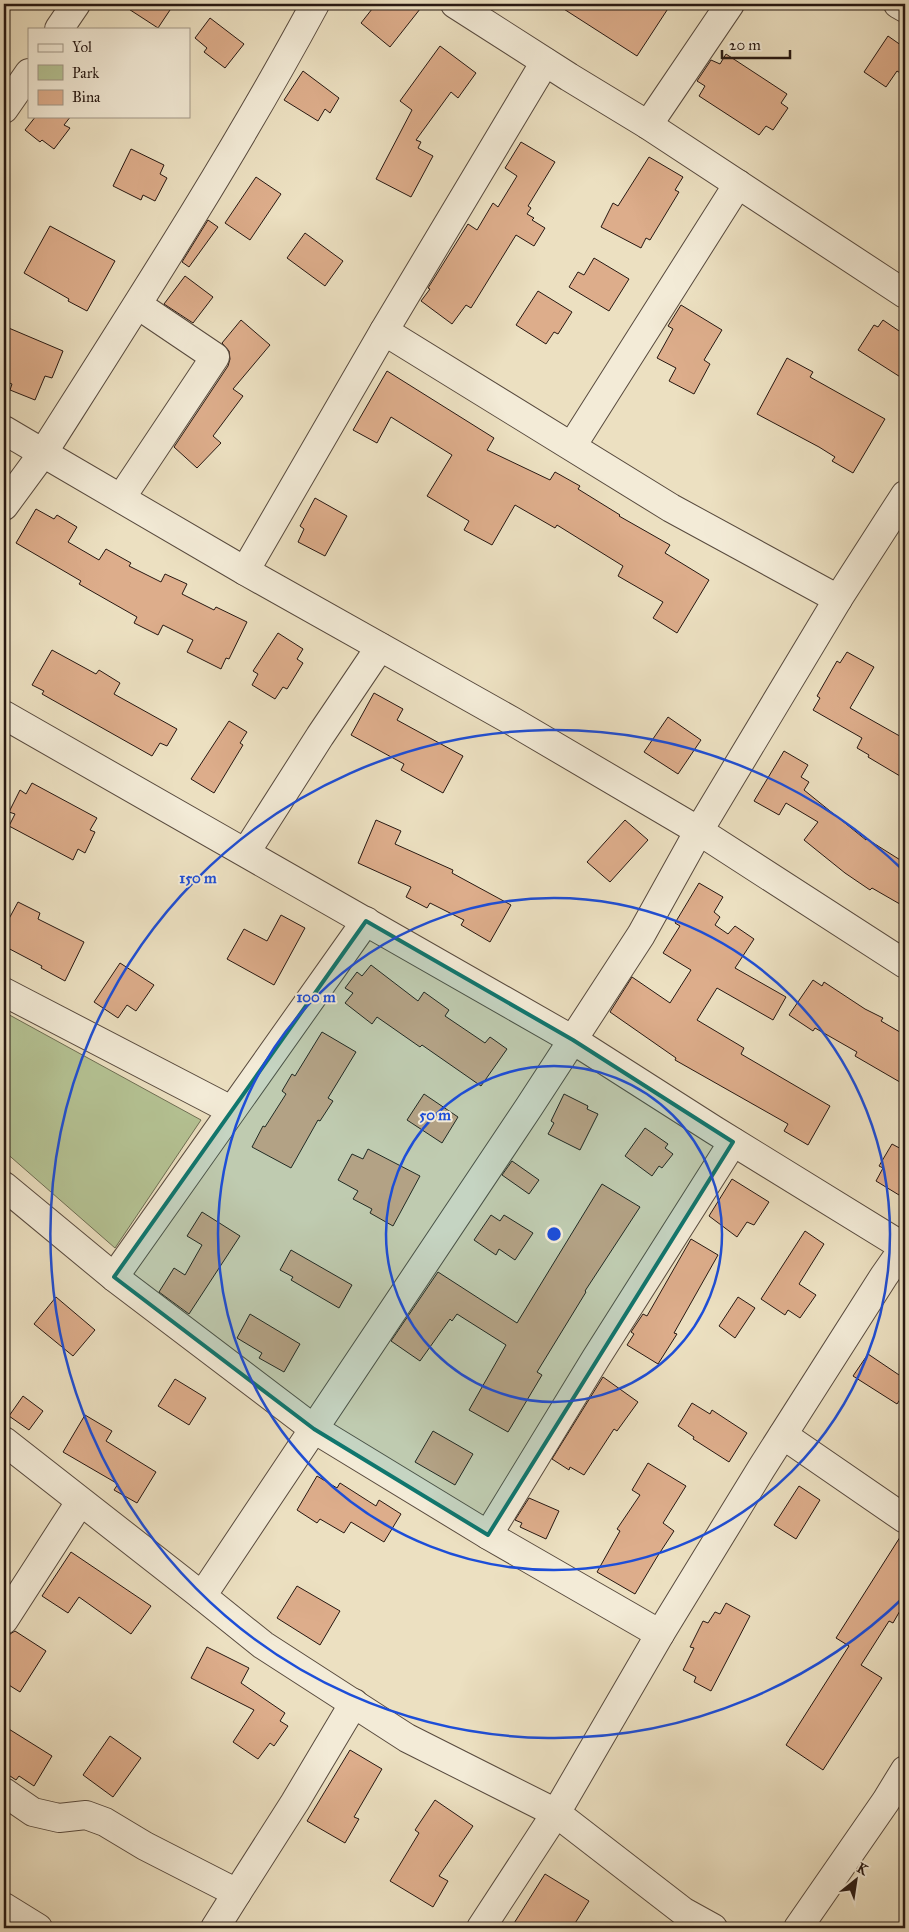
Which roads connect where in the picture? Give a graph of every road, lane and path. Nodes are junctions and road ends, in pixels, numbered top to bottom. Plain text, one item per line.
1 (76, 4) edge
2 (315, 4) edge
3 (455, 4) edge
4 (730, 4) edge
5 (898, 4) edge
6 (905, 8) edge
7 (60, 28) edge
8 (545, 62) junction
9 (28, 74) edge
10 (4, 109) edge
11 (648, 125) junction
12 (738, 184) junction
13 (905, 294) edge
14 (138, 305) junction
15 (384, 331) junction
16 (4, 430) edge
17 (572, 446) junction
18 (43, 453) junction
19 (905, 495) edge
20 (121, 498) junction
21 (4, 506) edge
22 (245, 571) junction
23 (838, 599) junction
24 (380, 647) junction
25 (4, 715) edge
26 (699, 831) junction
27 (246, 852) junction
28 (366, 921) junction
29 (905, 964) edge
30 (4, 992) edge
31 (572, 1040) junction
32 (231, 1110) junction
33 (733, 1142) junction
34 (4, 1186) edge
35 (905, 1246) edge
36 (114, 1277) junction
37 (314, 1429) junction
38 (783, 1434) junction
39 (4, 1441) edge
40 (80, 1502) junction
41 (905, 1519) edge
42 (488, 1535) junction
43 (202, 1596) junction
44 (4, 1620) edge
45 (660, 1634) junction
46 (354, 1704) junction
47 (901, 1787) edge
48 (4, 1792) edge
49 (556, 1813) junction
50 (237, 1893) junction
51 (4, 1906) edge
52 (38, 1928) edge
53 (215, 1928) edge
54 (481, 1928) edge
55 (713, 1928) edge
56 (798, 1928) edge

1 - 7 street
2 - 14 street
3 - 8 street
4 - 11 street
5 - 6 street
8 - 11 street
8 - 15 street
9 - 10 street
11 - 12 street
12 - 13 street
12 - 17 street
14 - 18 street
14 - 20 street
15 - 17 street
15 - 22 street
16 - 18 street
17 - 23 street
18 - 20 street
18 - 21 street
19 - 23 street
20 - 22 street
22 - 24 street
23 - 26 street
24 - 26 street
24 - 27 street
25 - 27 street
26 - 29 street
26 - 31 street
27 - 28 street
28 - 31 street
28 - 32 street
30 - 32 street
31 - 33 street
31 - 37 street
32 - 36 street
33 - 35 street
33 - 42 street
34 - 36 street
35 - 38 street
36 - 37 street
37 - 42 street
37 - 43 street
38 - 41 street
38 - 45 street
39 - 40 street
40 - 43 street
40 - 44 street
42 - 45 street
43 - 46 street
45 - 49 street
46 - 49 street
46 - 50 street
47 - 56 street
48 - 50 street
49 - 54 street
49 - 55 street
50 - 53 street
51 - 52 street

